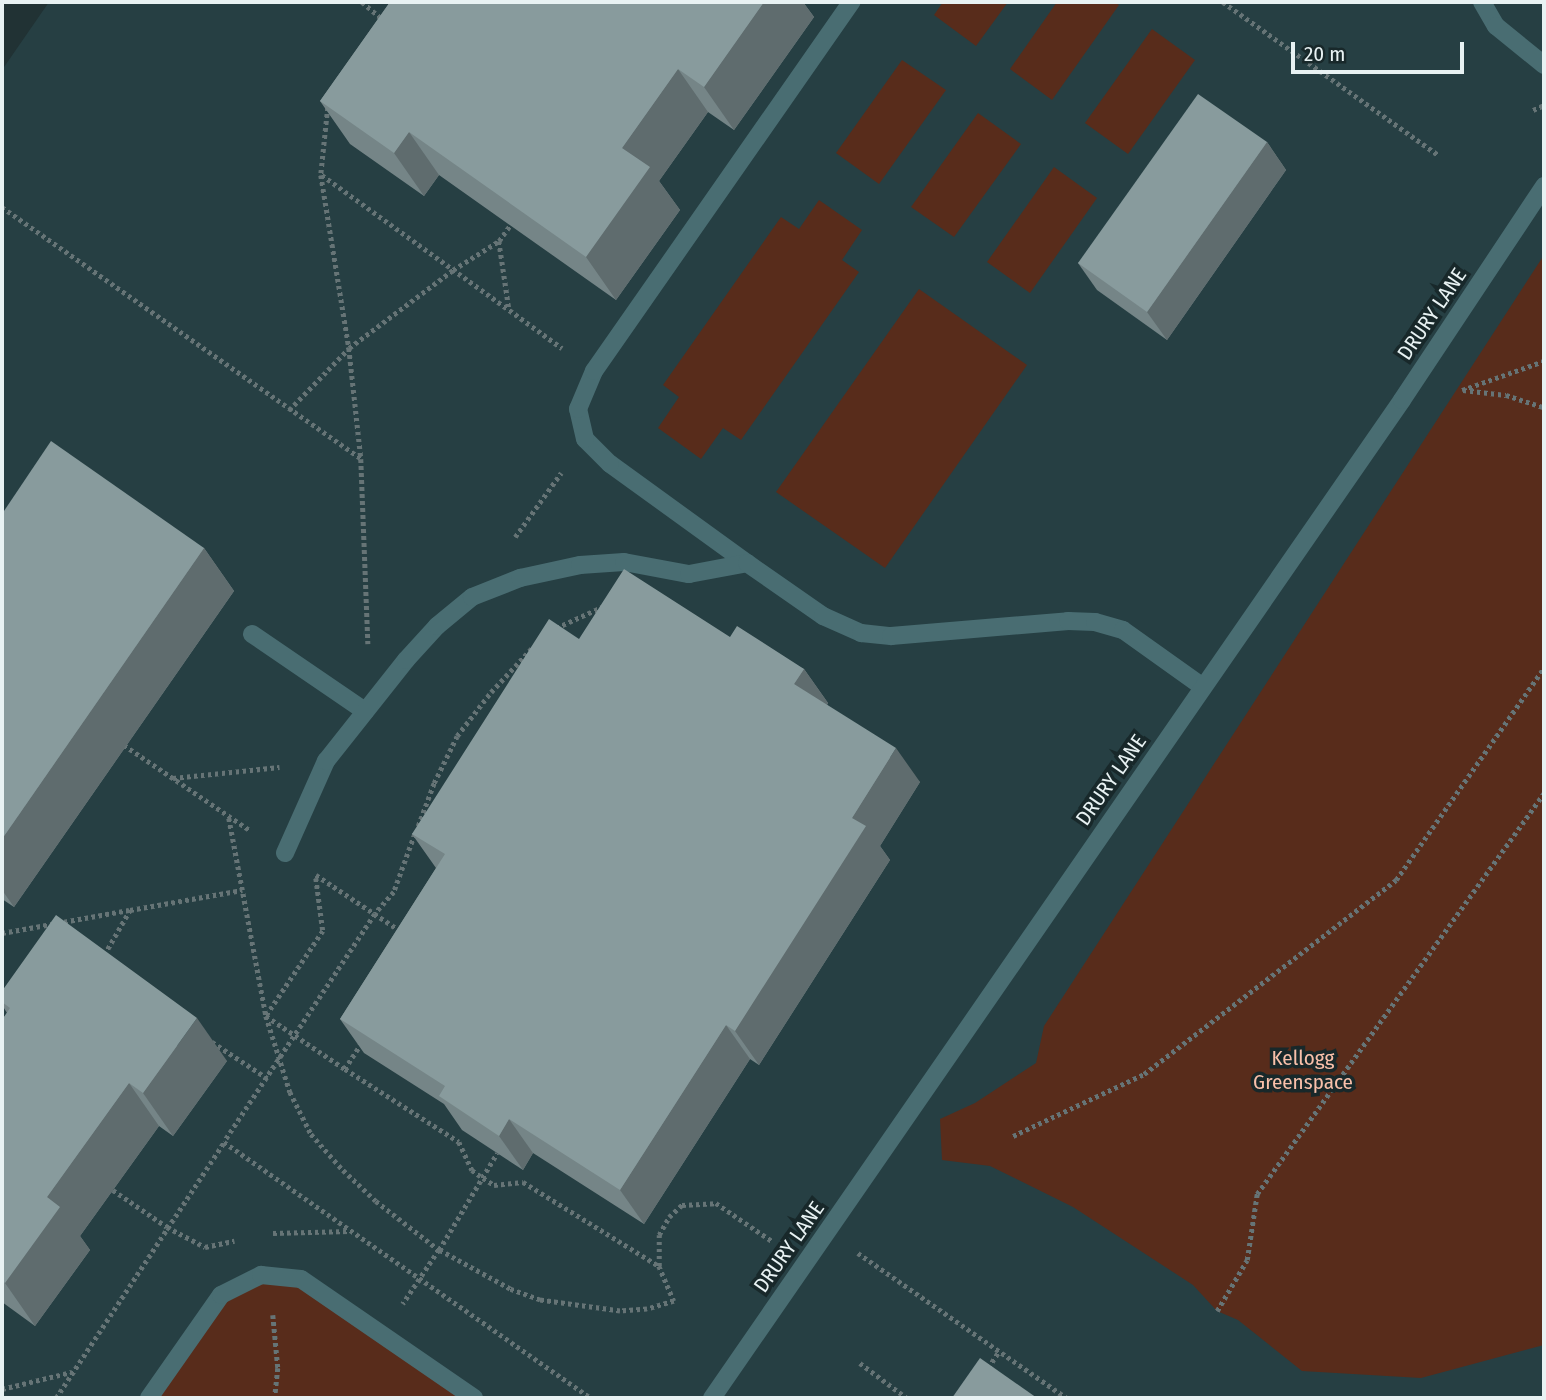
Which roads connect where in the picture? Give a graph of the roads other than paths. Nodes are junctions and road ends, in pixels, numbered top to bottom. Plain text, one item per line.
1 (851, 2) edge
2 (1482, 2) edge
3 (1544, 65) edge
4 (1544, 186) edge
5 (747, 563) junction
6 (252, 634) dead end
7 (1203, 687) junction
8 (367, 708) junction
9 (285, 853) dead end
10 (149, 1398) edge
11 (474, 1398) edge
12 (712, 1398) edge

1 - 5 street
2 - 3 street
4 - 7 street, DRURY LANE
5 - 7 street
5 - 8 street
6 - 8 street
7 - 12 street, DRURY LANE
8 - 9 street
10 - 11 street

